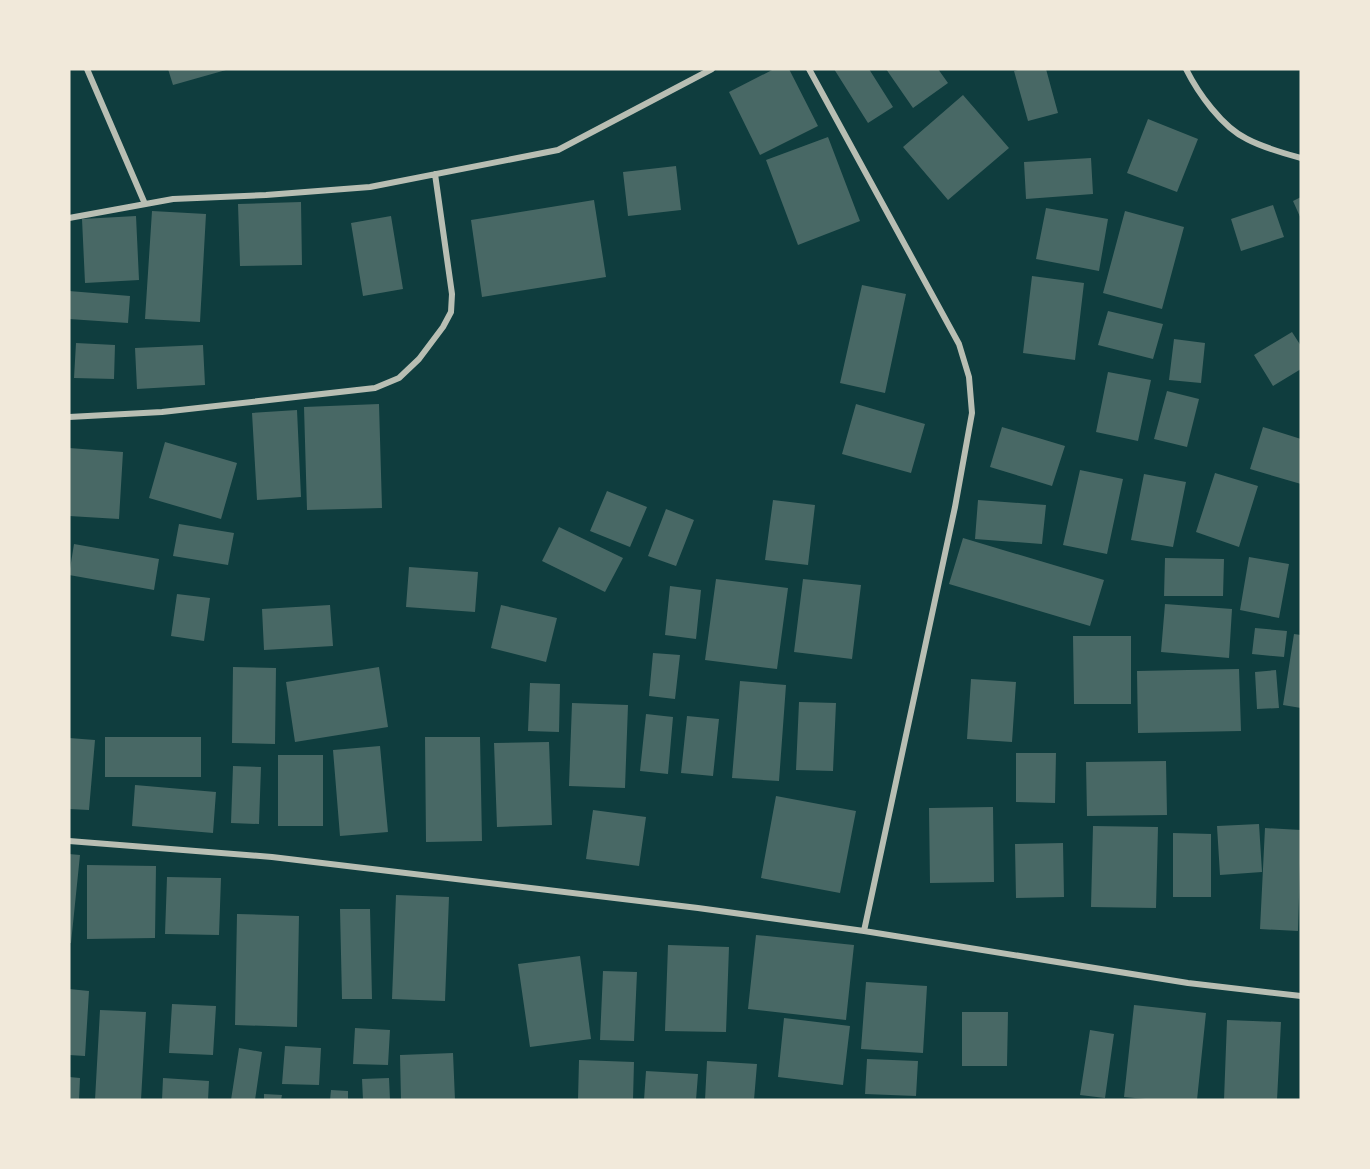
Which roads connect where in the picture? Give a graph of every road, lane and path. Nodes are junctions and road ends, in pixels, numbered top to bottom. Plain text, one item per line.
1 (87, 69) edge
2 (712, 69) edge
3 (809, 69) edge
4 (1186, 69) edge
5 (1301, 158) edge
6 (435, 174) junction
7 (145, 204) junction
8 (69, 218) edge
9 (69, 417) edge
10 (69, 841) edge
11 (864, 931) junction
12 (1301, 996) edge

1 - 7 street
2 - 6 street
3 - 11 street
4 - 5 street
6 - 7 street
6 - 9 street
7 - 8 street
10 - 11 street
11 - 12 street

